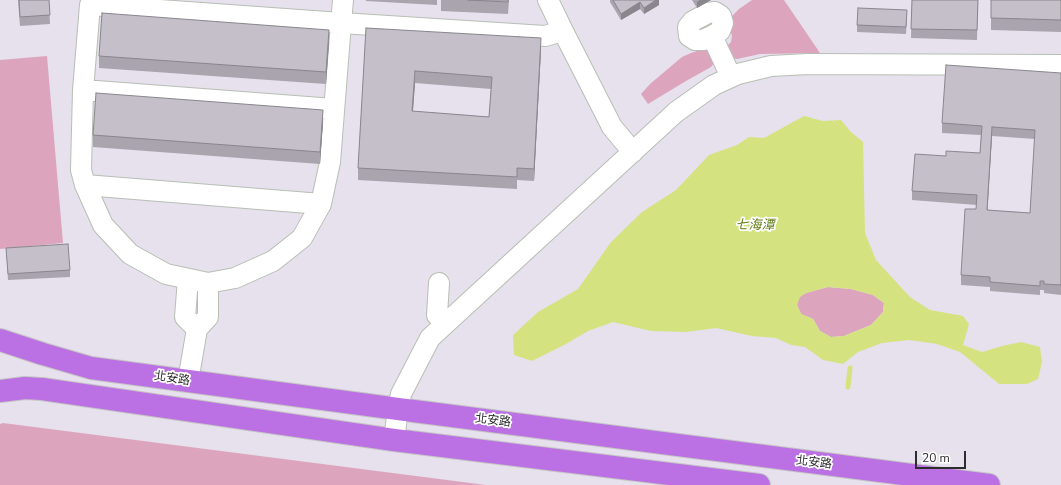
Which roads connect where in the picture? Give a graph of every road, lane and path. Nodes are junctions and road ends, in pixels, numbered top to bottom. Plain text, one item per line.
1 (343, 0) edge
2 (548, 0) edge
3 (90, 3) edge
4 (341, 23) junction
5 (563, 31) junction
6 (712, 36) dead end
7 (1061, 65) edge
8 (731, 77) junction
9 (83, 90) junction
10 (334, 109) junction
11 (633, 152) junction
12 (85, 185) junction
13 (321, 204) junction
14 (188, 279) junction
15 (208, 283) junction
16 (439, 283) dead end
17 (446, 323) junction
18 (197, 329) junction
19 (0, 340) edge
20 (188, 381) junction
21 (0, 391) edge
22 (398, 409) junction
23 (394, 440) junction
24 (759, 485) edge
25 (989, 485) edge

1 - 4 lane
2 - 5 lane
3 - 4 lane
3 - 9 lane
4 - 5 lane
4 - 10 lane
5 - 11 lane
6 - 8 lane
7 - 8 lane
8 - 11 lane
9 - 10 lane
9 - 12 lane
10 - 13 lane
11 - 17 lane
12 - 13 lane
12 - 14 lane
13 - 15 lane
14 - 15 lane
14 - 18 lane
15 - 18 lane
16 - 17 lane
17 - 22 lane
18 - 20 lane
19 - 20 main road, 北安路
20 - 22 main road, 北安路
21 - 23 main road
22 - 23 lane
22 - 25 main road, 北安路
23 - 24 main road

